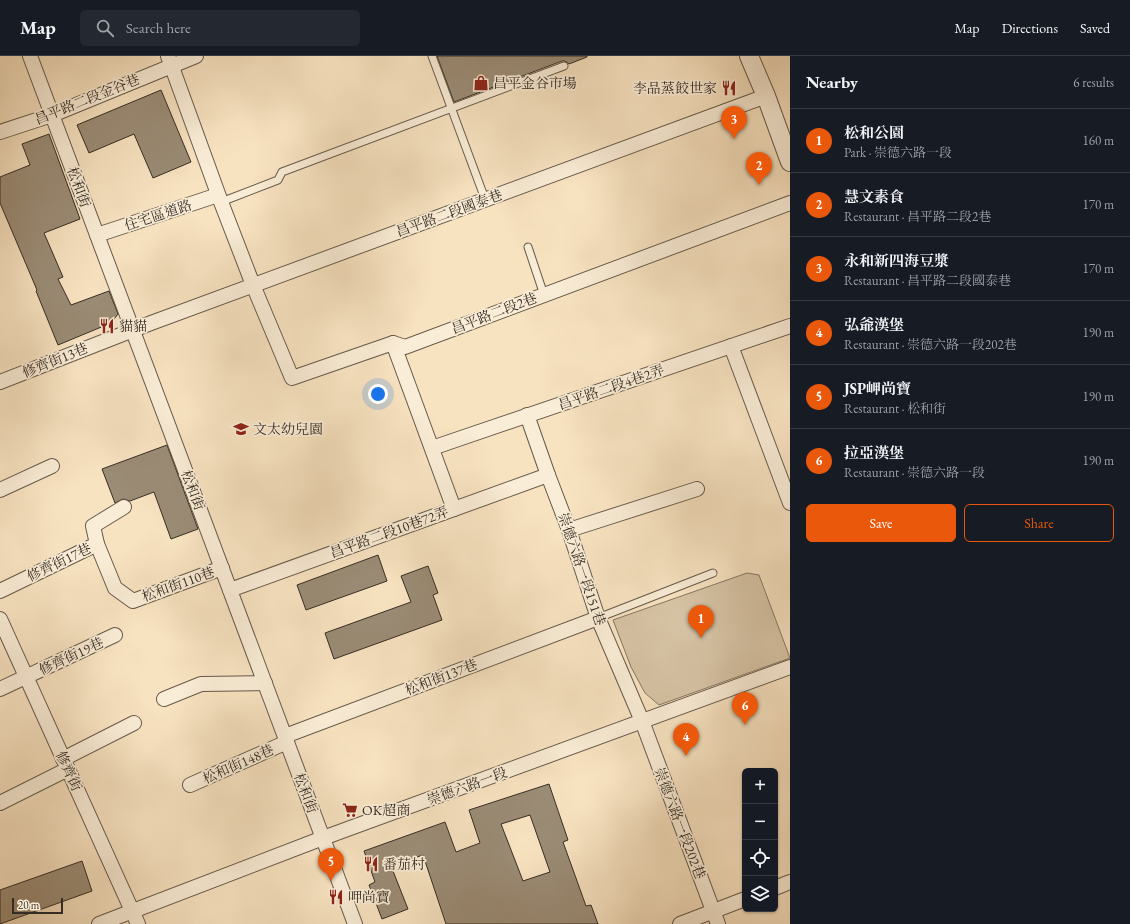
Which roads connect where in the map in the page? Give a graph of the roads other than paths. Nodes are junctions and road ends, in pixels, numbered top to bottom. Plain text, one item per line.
1 (30, 56) edge
2 (196, 56) edge
3 (432, 56) edge
4 (749, 56) edge
5 (169, 60) edge
6 (564, 66) dead end
7 (766, 96) junction
8 (452, 109) junction
9 (52, 115) junction
10 (1, 129) edge
11 (790, 162) edge
12 (220, 199) junction
13 (485, 199) junction
14 (790, 203) edge
15 (97, 235) junction
16 (528, 246) dead end
17 (253, 285) junction
18 (544, 295) junction
19 (790, 326) edge
20 (132, 330) junction
21 (393, 343) junction
22 (731, 346) junction
23 (0, 382) edge
24 (527, 415) junction
25 (432, 448) junction
26 (52, 466) dead end
27 (548, 475) junction
28 (697, 489) dead end
29 (0, 490) edge
30 (790, 503) edge
31 (124, 507) dead end
32 (454, 509) junction
33 (570, 530) junction
34 (97, 544) junction
35 (222, 568) junction
36 (713, 573) dead end
37 (115, 588) joint
38 (230, 590) junction
39 (0, 591) edge
40 (598, 618) junction
41 (0, 619) edge
42 (115, 635) dead end
43 (790, 667) edge
44 (26, 676) junction
45 (265, 683) junction
46 (0, 689) edge
47 (164, 699) dead end
48 (642, 722) junction
49 (134, 723) dead end
50 (286, 739) junction
51 (66, 764) junction
52 (190, 785) dead end
53 (0, 803) edge
54 (323, 838) junction
55 (790, 882) edge
56 (778, 887) edge
57 (742, 901) edge
58 (135, 918) edge
59 (716, 918) edge
60 (99, 924) edge
61 (355, 924) edge
62 (680, 924) edge

1 - 9 street, 松和街
2 - 5 street, 昌平路二段金谷巷
3 - 8 lane
4 - 7 street
5 - 9 street, 昌平路二段金谷巷
5 - 12 street
6 - 8 lane
7 - 11 street
7 - 13 street, 昌平路二段國泰巷
8 - 12 lane
8 - 13 lane
9 - 10 street, 昌平路二段金谷巷
9 - 15 street, 松和街
12 - 15 street, 住宅區道路
12 - 17 street
13 - 17 street, 昌平路二段國泰巷
14 - 18 street, 昌平路二段2巷
15 - 20 street, 松和街
16 - 18 lane
17 - 20 street, 昌平路二段國泰巷
17 - 21 street, 昌平路二段2巷
18 - 21 street, 昌平路二段2巷
19 - 22 street, 昌平路二段4巷2弄
20 - 23 street, 修齊街13巷
20 - 35 street, 松和街
21 - 25 street
22 - 24 street, 昌平路二段4巷2弄
22 - 30 street
24 - 25 street, 昌平路二段4巷2弄
24 - 27 street, 崇德六路一段151巷
25 - 32 street
26 - 29 street
27 - 32 street, 昌平路二段10巷72弄
27 - 33 street, 崇德六路一段151巷
28 - 33 street
31 - 34 street, 修齊街17巷
32 - 38 street, 昌平路二段10巷72弄
33 - 40 street, 崇德六路一段151巷
34 - 37 street, 修齊街17巷
34 - 39 street, 修齊街17巷
35 - 37 street, 松和街110巷
35 - 38 street, 松和街
36 - 40 lane
38 - 45 street, 松和街
40 - 48 street, 崇德六路一段151巷
40 - 50 street, 松和街137巷
41 - 44 street, 修齊街
42 - 44 street, 修齊街19巷
43 - 48 street, 崇德六路一段
44 - 46 street, 修齊街19巷
44 - 51 street, 修齊街
45 - 47 street
45 - 50 street, 松和街
48 - 54 street, 崇德六路一段
48 - 59 street, 崇德六路一段202巷
49 - 51 street
50 - 52 street, 松和街148巷
50 - 54 street, 松和街
51 - 53 street
51 - 58 street, 修齊街
54 - 58 street, 崇德六路一段
54 - 61 street, 松和街
55 - 56 street
57 - 59 street
58 - 60 street, 崇德六路一段
59 - 62 street

